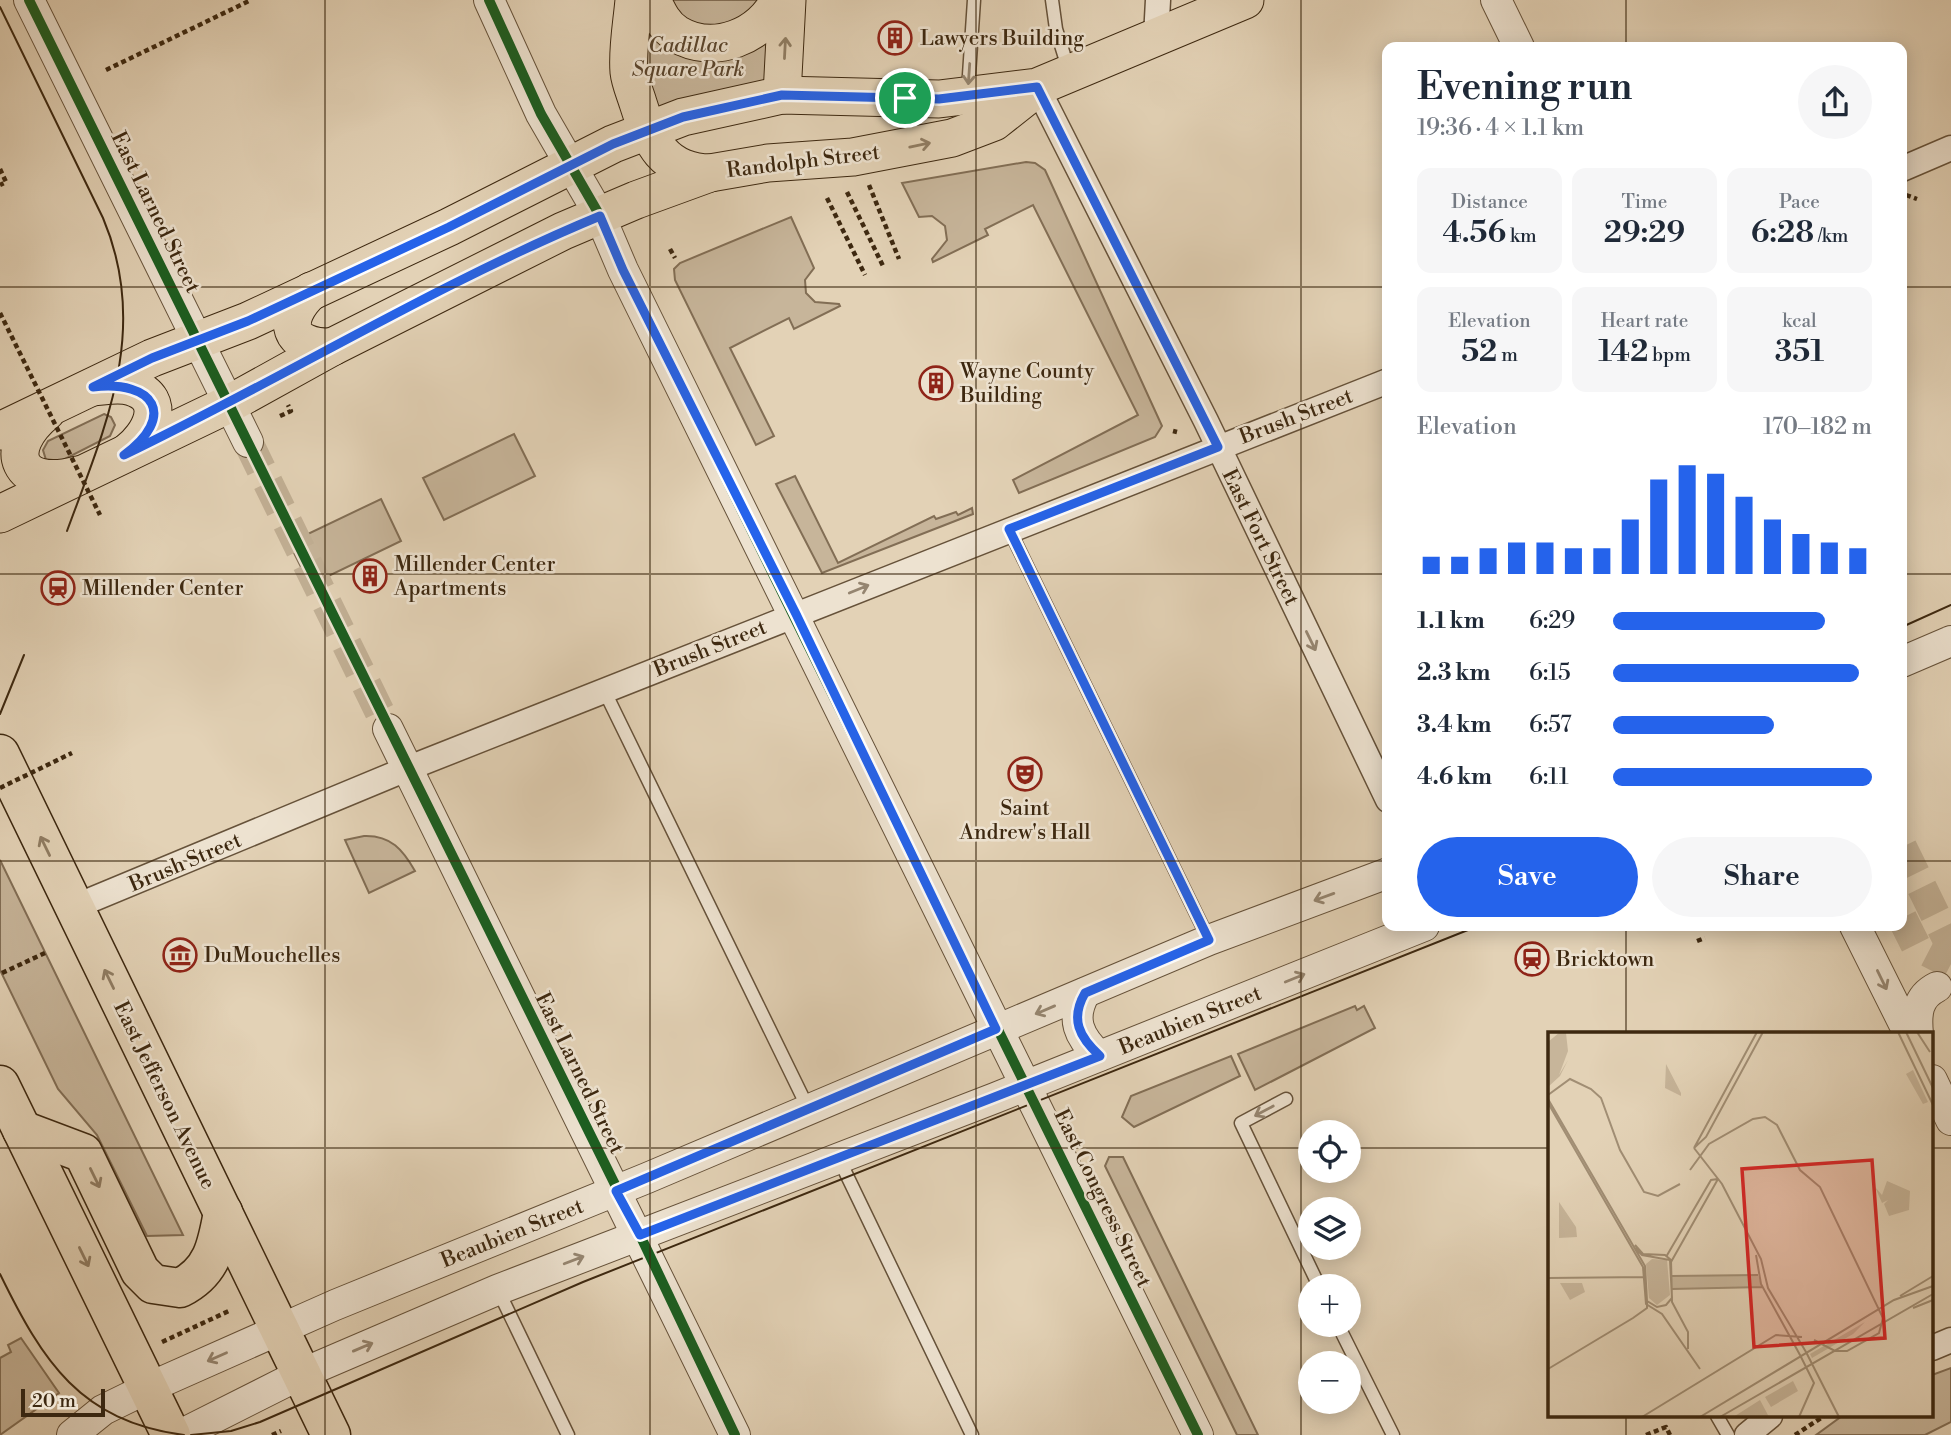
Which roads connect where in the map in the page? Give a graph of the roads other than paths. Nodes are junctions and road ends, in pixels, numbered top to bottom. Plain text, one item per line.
1 (29, 0) edge
2 (489, 0) edge
3 (634, 0) edge
4 (652, 0) edge
5 (779, 0) edge
6 (788, 0) edge
7 (974, 0) edge
8 (1041, 0) edge
9 (1050, 0) edge
10 (1158, 0) edge
11 (1245, 0) edge
12 (1496, 0) edge
13 (1156, 37) junction
14 (1517, 42) edge
15 (1053, 80) junction
16 (782, 95) junction
17 (967, 98) junction
18 (647, 131) junction
19 (1951, 148) edge
20 (570, 167) junction
21 (1907, 167) edge
22 (710, 173) junction
23 (600, 216) junction
24 (311, 291) junction
25 (199, 342) junction
26 (332, 347) junction
27 (1382, 383) edge
28 (93, 387) junction
29 (229, 404) junction
30 (52, 407) junction
31 (0, 432) edge
32 (248, 442) tunnel mouth
33 (1218, 447) junction
34 (124, 455) junction
35 (86, 474) junction
36 (0, 514) edge
37 (1009, 529) junction
38 (796, 614) junction
39 (1951, 641) edge
40 (1907, 660) edge
41 (604, 690) junction
42 (388, 729) tunnel mouth
43 (0, 754) edge
44 (409, 768) junction
45 (1382, 788) edge
46 (1382, 875) edge
47 (75, 907) junction
48 (1412, 931) edge
49 (1858, 931) edge
50 (1209, 940) junction
51 (1937, 987) dead end
52 (1085, 993) junction
53 (996, 1029) junction
54 (1908, 1032) edge
55 (1918, 1032) edge
56 (1100, 1056) junction
57 (1934, 1084) edge
58 (0, 1085) edge
59 (1027, 1086) junction
60 (1286, 1099) dead end
61 (808, 1108) junction
62 (1951, 1120) edge
63 (22, 1130) junction
64 (839, 1159) junction
65 (616, 1191) junction
66 (223, 1212) junction
67 (640, 1235) junction
68 (1313, 1274) edge
69 (498, 1290) junction
70 (279, 1329) junction
71 (1344, 1337) edge
72 (1951, 1340) edge
73 (1934, 1347) edge
74 (301, 1374) junction
75 (148, 1388) junction
76 (1718, 1418) edge
77 (1768, 1418) edge
78 (72, 1435) edge
79 (171, 1435) edge
80 (180, 1435) edge
81 (331, 1435) edge
82 (568, 1435) edge
83 (736, 1435) edge
84 (972, 1435) edge
85 (1198, 1435) edge
86 (1393, 1435) edge
87 (1728, 1435) edge
88 (1747, 1435) edge

1 - 25 street, East Larned Street
2 - 20 street, East Congress Street
3 - 18 main road
4 - 5 main road
16 -> 6 main road
7 -> 17 lane
8 - 9 lane
9 - 15 lane
10 - 13 street
11 - 13 main road, Randolph Street
12 - 14 street
13 - 15 main road, Randolph Street
15 - 17 main road, Randolph Street
22 -> 15 main road, Randolph Street
15 - 33 street, East Fort Street
16 - 17 main road, Randolph Street
16 - 18 main road, Randolph Street
18 - 20 main road, Randolph Street
18 - 22 main road
19 - 21 street
20 - 23 street, East Congress Street
20 - 24 main road, Randolph Street
22 - 23 main road, Randolph Street
23 - 26 main road, Randolph Street
23 - 38 street, East Congress Street
24 - 25 main road, Randolph Street
24 - 26 main road
25 - 28 main road, Randolph Street
25 - 29 street, East Larned Street
26 - 29 main road, Randolph Street
27 - 33 street, Brush Street
28 - 30 main road, Randolph Street
28 - 34 main road
29 - 32 street, East Larned Street
29 - 34 main road, Randolph Street
30 - 31 main road, Randolph Street
30 - 35 main road
33 - 37 street, Brush Street
33 -> 45 street, East Fort Street
34 - 35 main road, Randolph Street
35 - 36 main road, Randolph Street
38 -> 37 street, Brush Street
37 - 50 lane
38 - 41 street, Brush Street
38 - 53 street, East Congress Street
39 - 40 street
41 - 44 street, Brush Street
41 - 61 lane
42 - 44 street, East Larned Street
47 -> 43 highway, East Jefferson Avenue
44 - 47 street, Brush Street
44 - 65 street, East Larned Street
46 -> 50 street, Beaubien Street
66 -> 47 highway, East Jefferson Avenue
56 -> 48 street, Beaubien Street
49 -> 54 street
50 - 52 street, Beaubien Street
51 - 55 street
52 -> 53 street, Beaubien Street
52 - 56 street
53 - 59 street, East Congress Street
53 - 61 street, Beaubien Street
56 - 59 street, Beaubien Street
57 - 62 street
58 - 63 highway
59 - 64 street, Beaubien Street
59 - 85 street, East Congress Street
60 -> 68 lane
61 - 65 street, Beaubien Street
63 -> 66 highway
63 -> 75 highway
64 - 67 street, Beaubien Street
64 - 84 lane
65 - 67 street, East Larned Street
65 - 70 street, Beaubien Street
66 - 70 highway, East Jefferson Avenue
69 -> 67 street, Beaubien Street
67 - 83 street, East Larned Street
74 -> 69 street, Beaubien Street
69 - 82 lane
70 - 74 highway, East Jefferson Avenue
70 -> 75 street, Beaubien Street
71 - 86 lane
72 - 73 street
74 - 80 street, Beaubien Street
74 - 81 highway, East Jefferson Avenue
75 - 78 street, Beaubien Street
75 - 79 highway
76 - 87 lane
77 - 88 street

